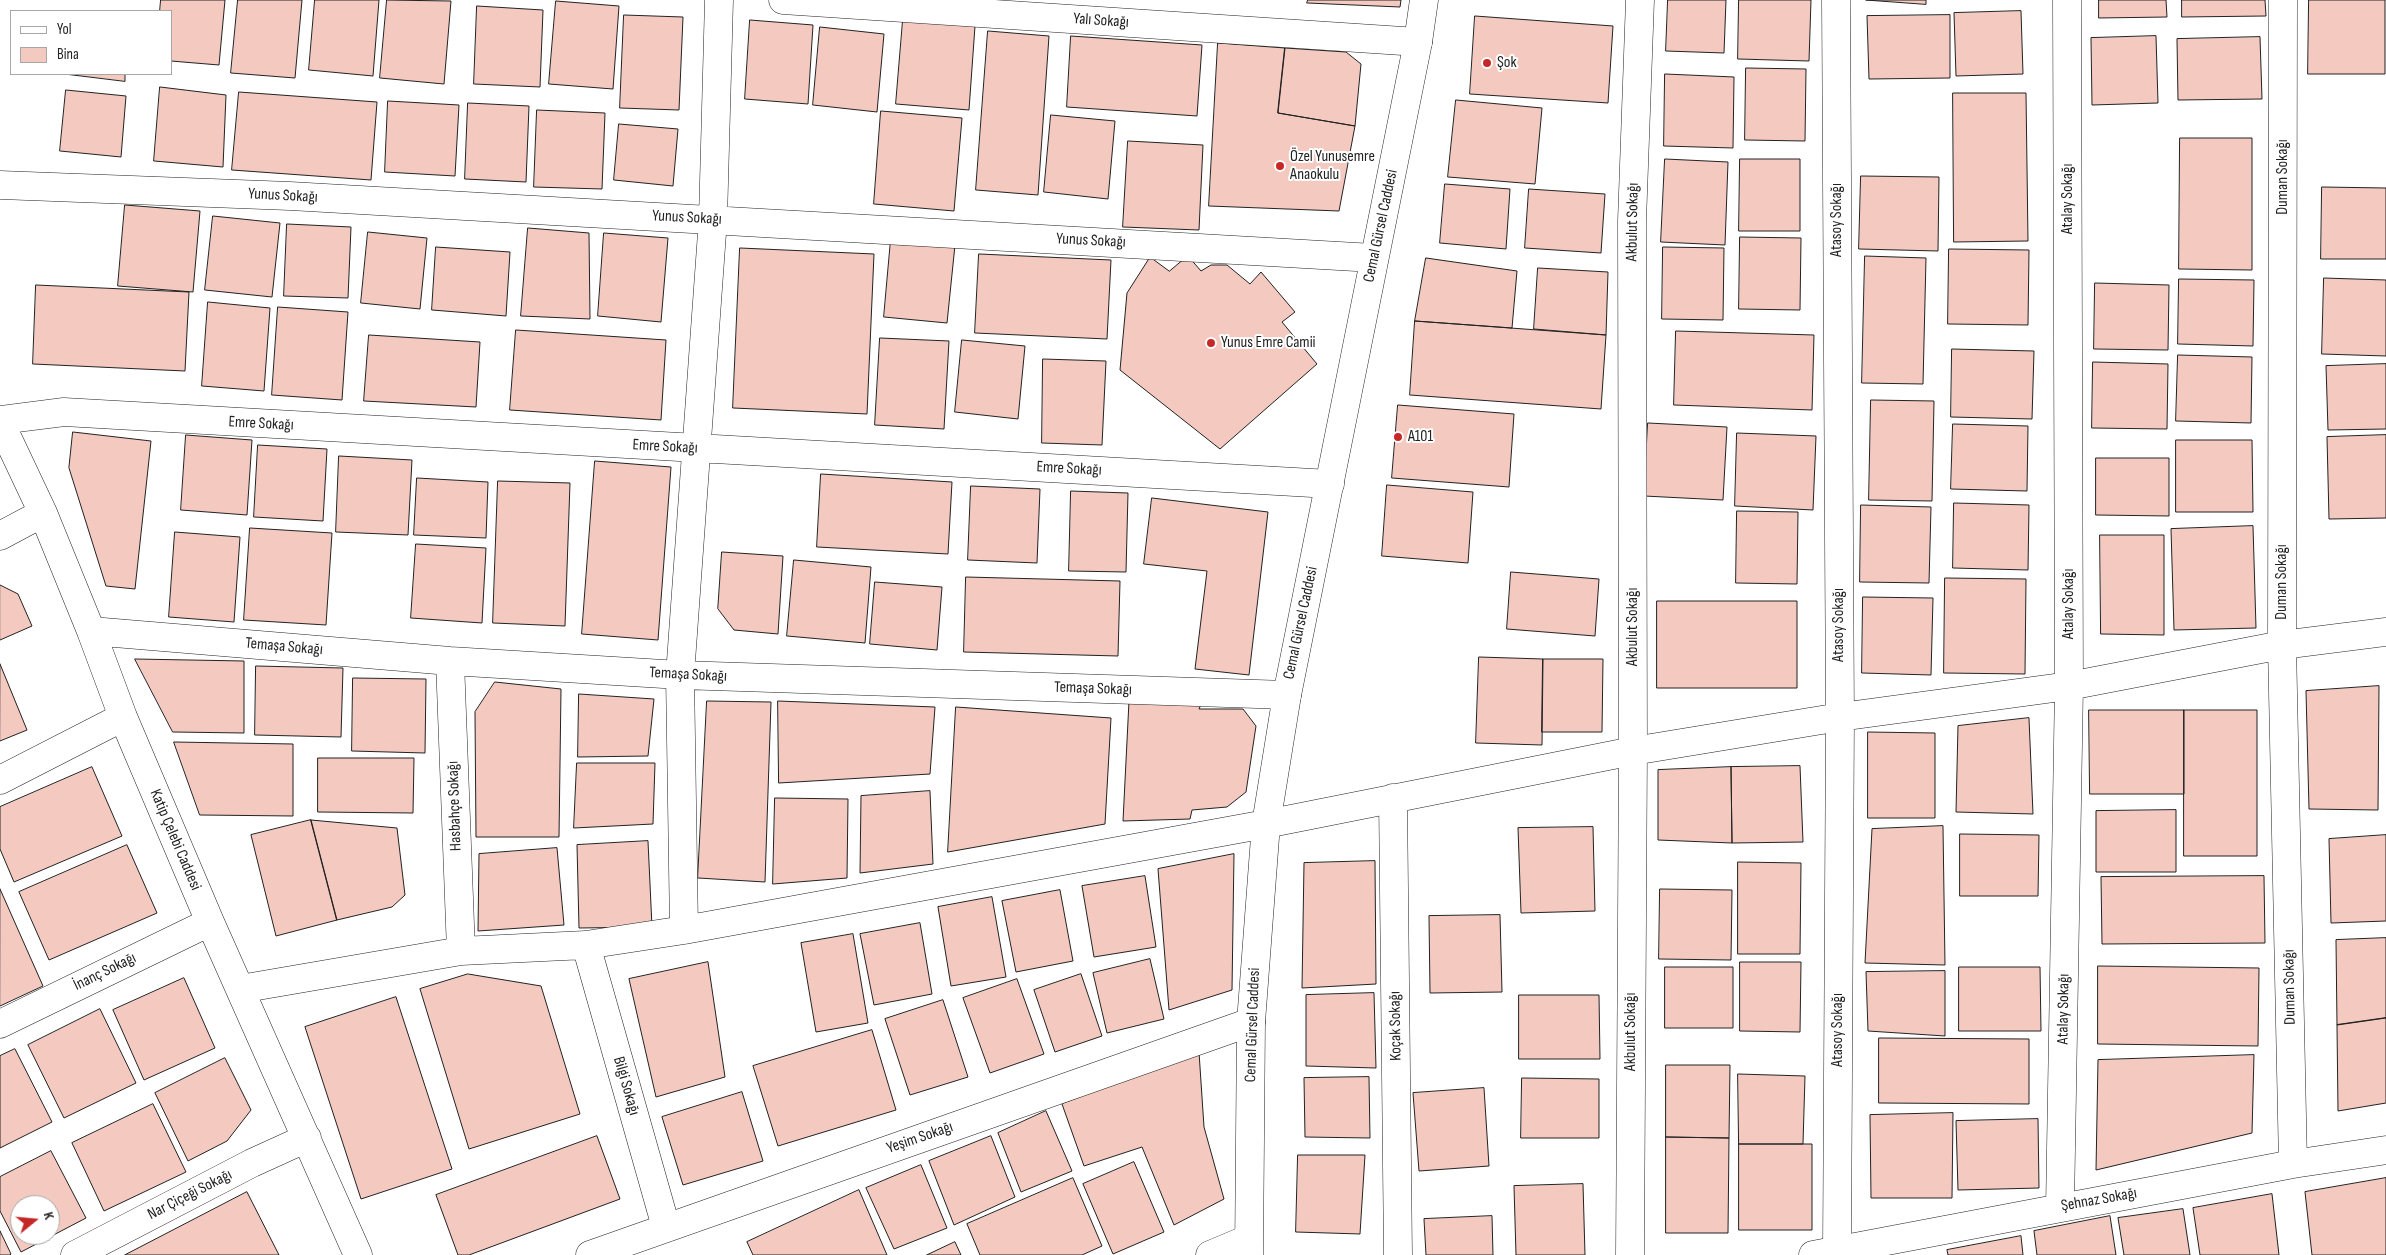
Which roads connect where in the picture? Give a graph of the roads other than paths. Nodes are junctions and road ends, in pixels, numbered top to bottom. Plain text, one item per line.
1 (719, 0) edge
2 (784, 0) edge
3 (1424, 0) edge
4 (1640, 0) edge
5 (1836, 0) edge
6 (2067, 0) edge
7 (2283, 0) edge
8 (1418, 42) junction
9 (0, 184) edge
10 (713, 219) junction
11 (1374, 258) junction
12 (0, 421) edge
13 (696, 449) junction
14 (1330, 484) junction
15 (43, 513) junction
16 (0, 536) edge
17 (91, 631) junction
18 (2386, 632) edge
19 (2282, 645) junction
20 (450, 661) junction
21 (680, 675) junction
22 (2069, 686) junction
23 (1287, 695) junction
24 (122, 717) junction
25 (1840, 717) junction
26 (1633, 751) junction
27 (0, 780) edge
28 (1393, 798) junction
29 (1266, 824) junction
30 (210, 922) junction
31 (684, 930) junction
32 (586, 945) junction
33 (461, 951) junction
34 (240, 989) junction
35 (1251, 1022) junction
36 (0, 1024) edge
37 (307, 1138) junction
38 (2386, 1150) edge
39 (2294, 1164) junction
40 (2060, 1207) junction
41 (666, 1227) junction
42 (1249, 1247) edge
43 (1825, 1253) edge
44 (75, 1255) edge
45 (358, 1255) edge
46 (590, 1255) edge
47 (1210, 1255) edge
48 (1398, 1255) edge
49 (1630, 1255) edge

1 - 10 street
2 - 8 street, Yalı Sokağı
3 - 8 street, Cemal Gürsel Caddesi
4 - 26 street, Akbulut Sokağı
5 - 25 street, Atasoy Sokağı
6 - 22 street, Atalay Sokağı
7 - 19 street, Duman Sokağı
8 - 11 street, Cemal Gürsel Caddesi
9 - 10 street, Yunus Sokağı
10 - 11 street, Yunus Sokağı
10 - 13 street
11 - 14 street, Cemal Gürsel Caddesi
12 - 13 street, Emre Sokağı
12 - 15 street, Katip Çelebi Caddesi
13 - 14 street, Emre Sokağı
13 - 21 street
14 - 23 street, Cemal Gürsel Caddesi
15 - 16 street
15 - 17 street, Katip Çelebi Caddesi
17 - 20 street, Temaşa Sokağı
17 - 24 street, Katip Çelebi Caddesi
18 - 19 street
19 - 22 street
19 - 39 street, Duman Sokağı
20 - 21 street, Temaşa Sokağı
20 - 33 street, Hasbahçe Sokağı
21 - 23 street, Temaşa Sokağı
21 - 31 street
22 - 25 street
22 - 40 street, Atalay Sokağı
23 - 29 street, Cemal Gürsel Caddesi
24 - 27 street
24 - 30 street, Katip Çelebi Caddesi
25 - 26 street
25 - 43 street, Atasoy Sokağı
26 - 28 street
26 - 49 street, Akbulut Sokağı
28 - 29 street
28 - 48 street, Koçak Sokağı
29 - 31 street
29 - 35 street, Cemal Gürsel Caddesi
30 - 34 street, Katip Çelebi Caddesi
30 - 36 street, İnanç Sokağı
31 - 32 street
32 - 33 street
32 - 41 street, Bilgi Sokağı
33 - 34 street
34 - 37 street, Katip Çelebi Caddesi
35 - 41 street, Yeşim Sokağı
35 - 42 street, Cemal Gürsel Caddesi
37 - 44 street, Nar Çiçeği Sokağı
37 - 45 street, Katip Çelebi Caddesi
38 - 39 street, Şehnaz Sokağı
39 - 40 street, Şehnaz Sokağı
40 - 43 street, Şehnaz Sokağı
41 - 46 street, Yeşim Sokağı
42 - 47 street

